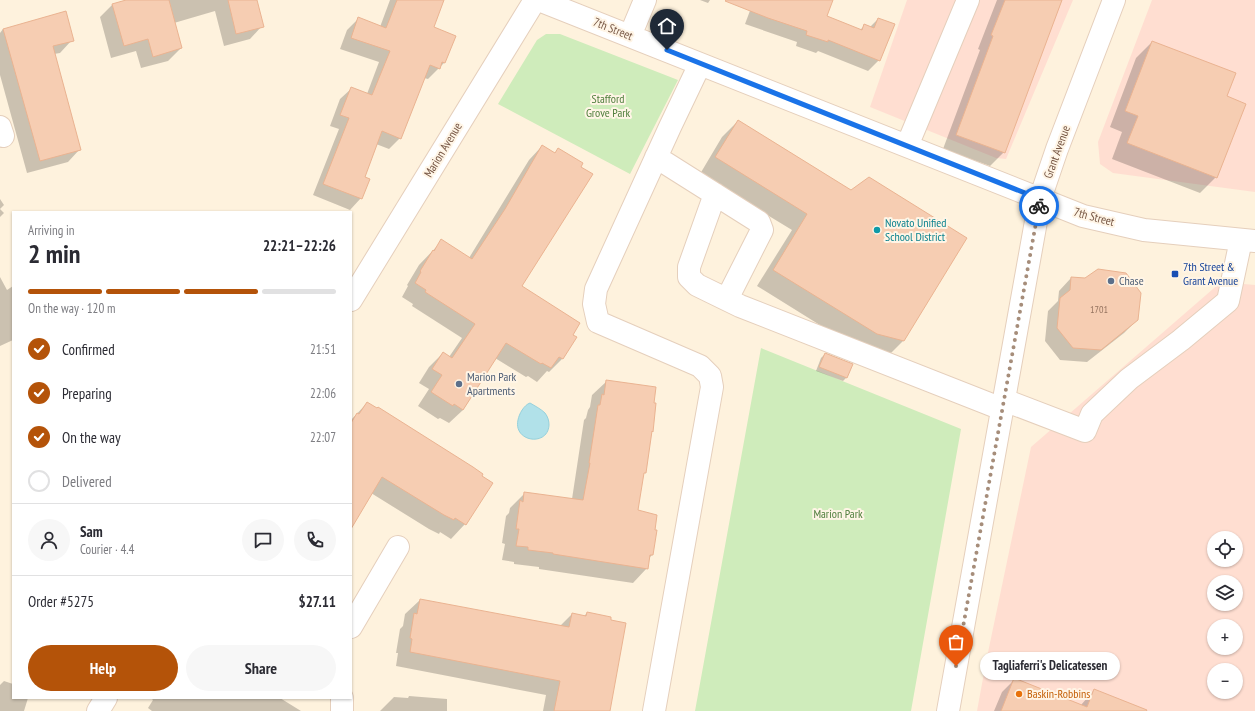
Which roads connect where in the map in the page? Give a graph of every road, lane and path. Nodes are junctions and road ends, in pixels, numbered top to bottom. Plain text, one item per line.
1 (535, 0) edge
2 (539, 0) edge
3 (645, 0) edge
4 (968, 0) edge
5 (1114, 0) edge
6 (630, 36) junction
7 (700, 64) junction
8 (907, 146) junction
9 (656, 157) junction
10 (716, 194) junction
11 (1040, 199) junction
12 (1248, 241) edge
13 (352, 298) edge
14 (727, 299) junction
15 (1003, 404) junction
16 (398, 547) dead end
17 (352, 625) edge
18 (105, 699) edge
19 (342, 699) edge
20 (98, 711) edge
21 (342, 711) edge
22 (654, 711) edge
23 (948, 711) edge

1 - 13 street, Marion Avenue
2 - 6 street, 7th Street
3 - 6 street
4 - 8 street
5 - 11 street, Grant Avenue
6 - 7 street, 7th Street
7 - 8 street, 7th Street
7 - 9 street
8 - 11 street, 7th Street
9 - 10 street
9 - 22 street
10 - 14 street
10 - 14 street
11 - 12 street, 7th Street
11 - 15 street, Grant Avenue
12 - 15 street
14 - 15 street
15 - 23 street, Grant Avenue
16 - 17 street
18 - 20 street
19 - 21 street

